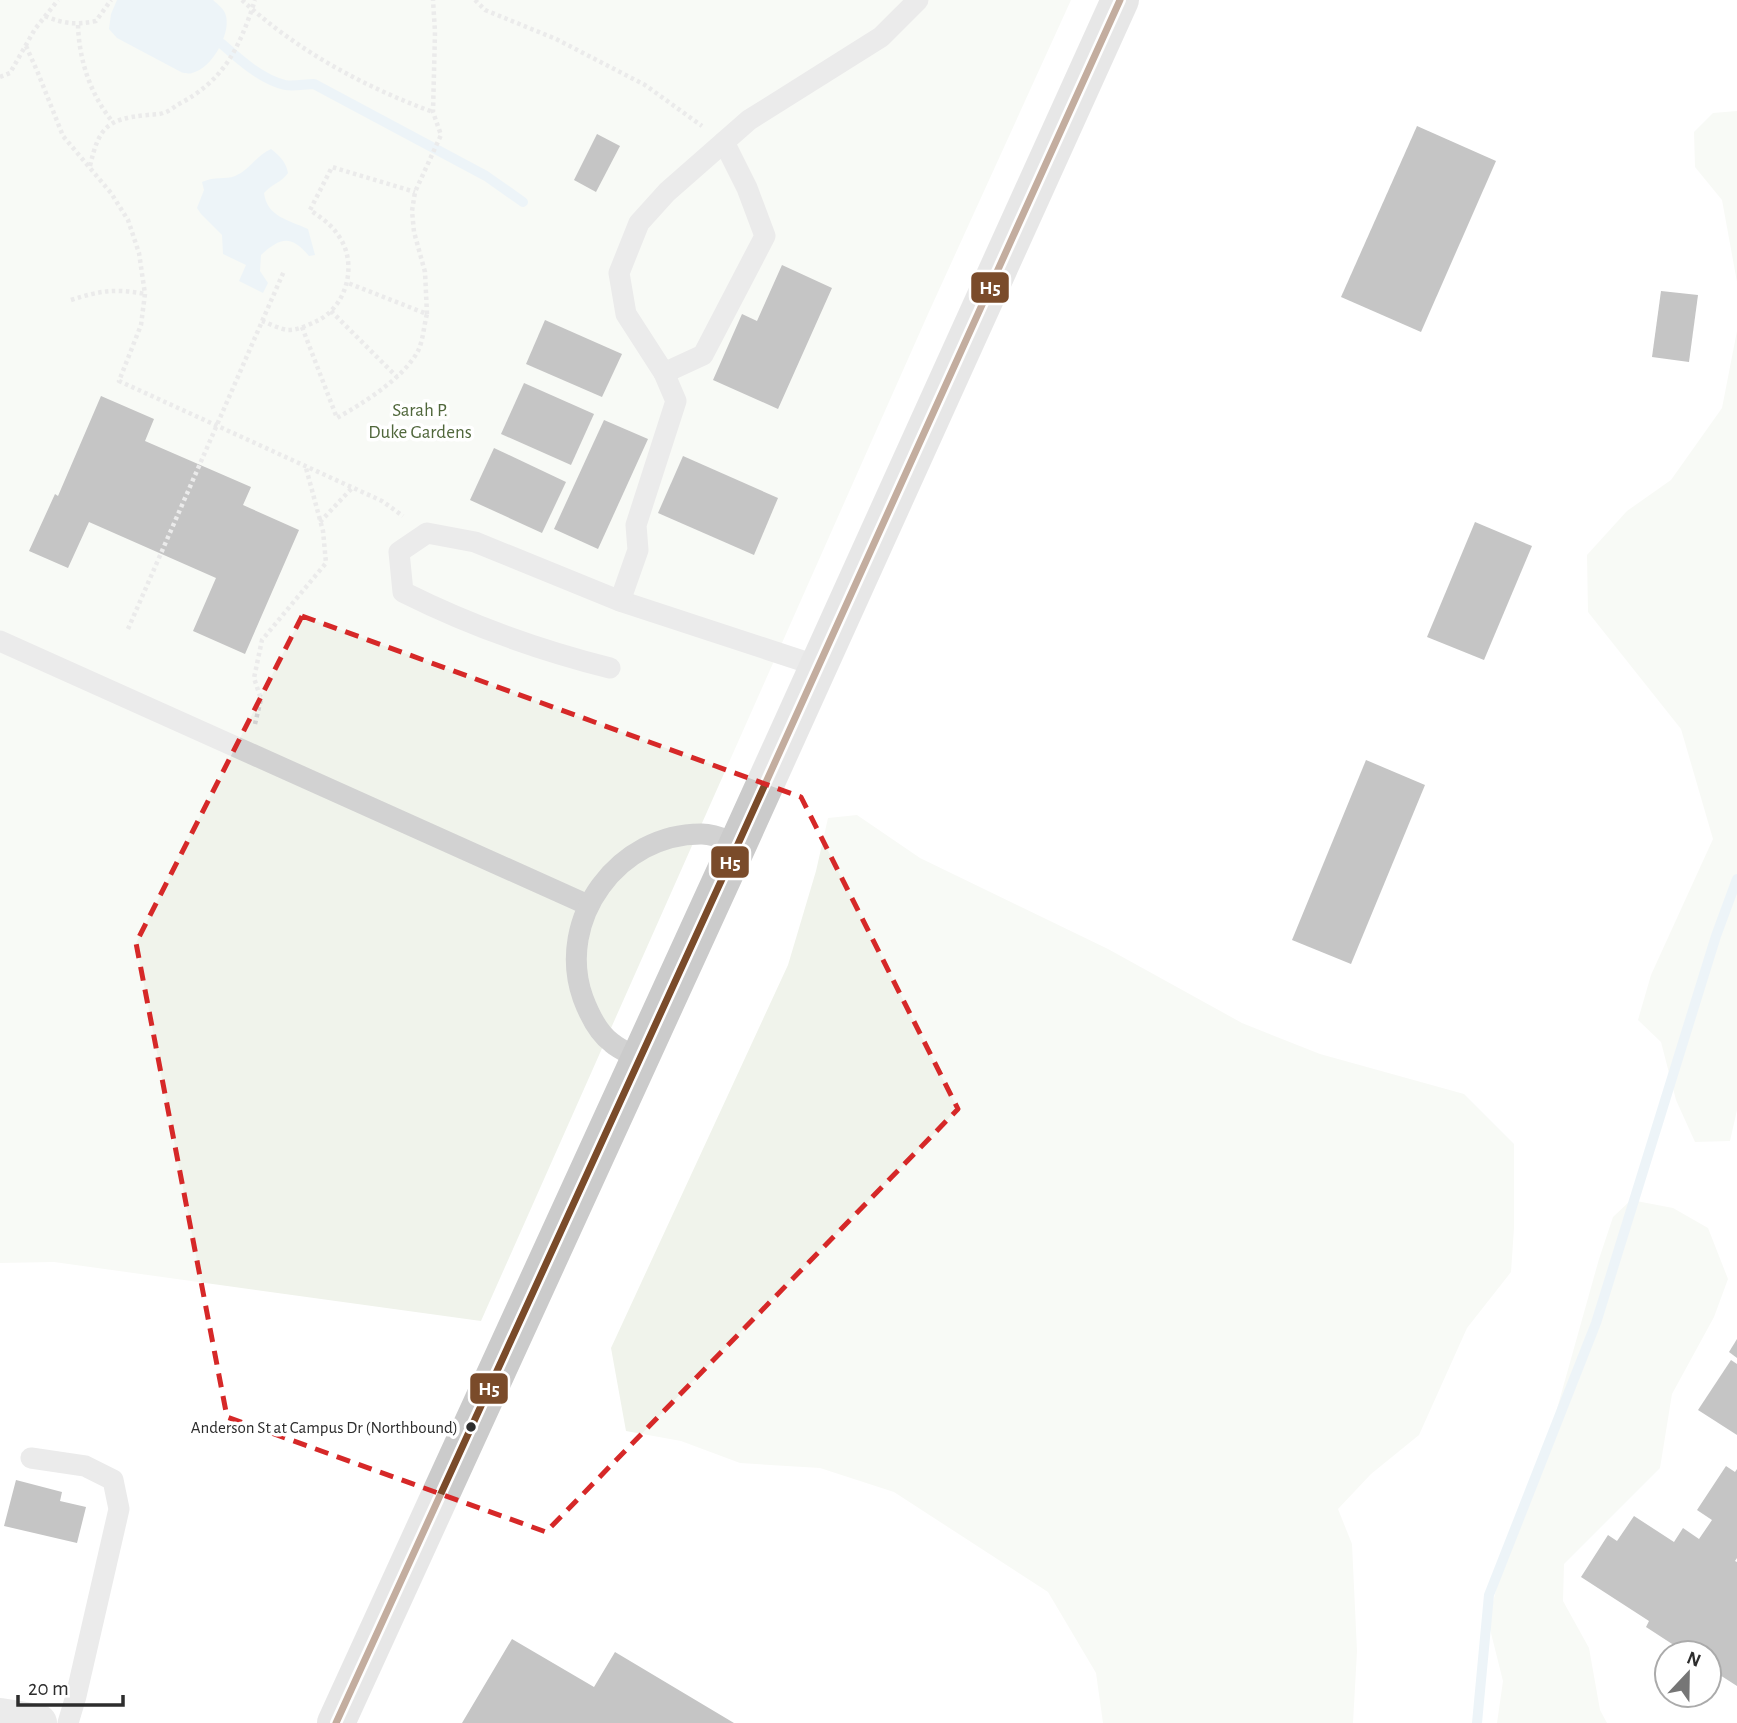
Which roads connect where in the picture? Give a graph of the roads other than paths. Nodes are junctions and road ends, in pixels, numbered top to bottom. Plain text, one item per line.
1 (918, 0) edge
2 (1120, 0) edge
3 (724, 142) junction
4 (664, 373) junction
5 (620, 601) junction
6 (0, 641) edge
7 (818, 666) junction
8 (610, 668) dead end
9 (738, 844) junction
10 (588, 905) junction
11 (640, 1059) junction
12 (30, 1458) dead end
13 (0, 1717) edge
14 (38, 1723) edge
15 (68, 1723) edge
16 (336, 1723) edge

1 - 3 lane
2 - 7 street
3 - 4 lane
3 - 4 lane
4 - 5 lane
5 - 7 lane
5 - 8 lane
6 - 10 lane
7 - 9 street
9 - 10 lane
9 - 11 street
10 - 11 lane
11 - 16 street
12 - 15 lane
13 - 14 street

